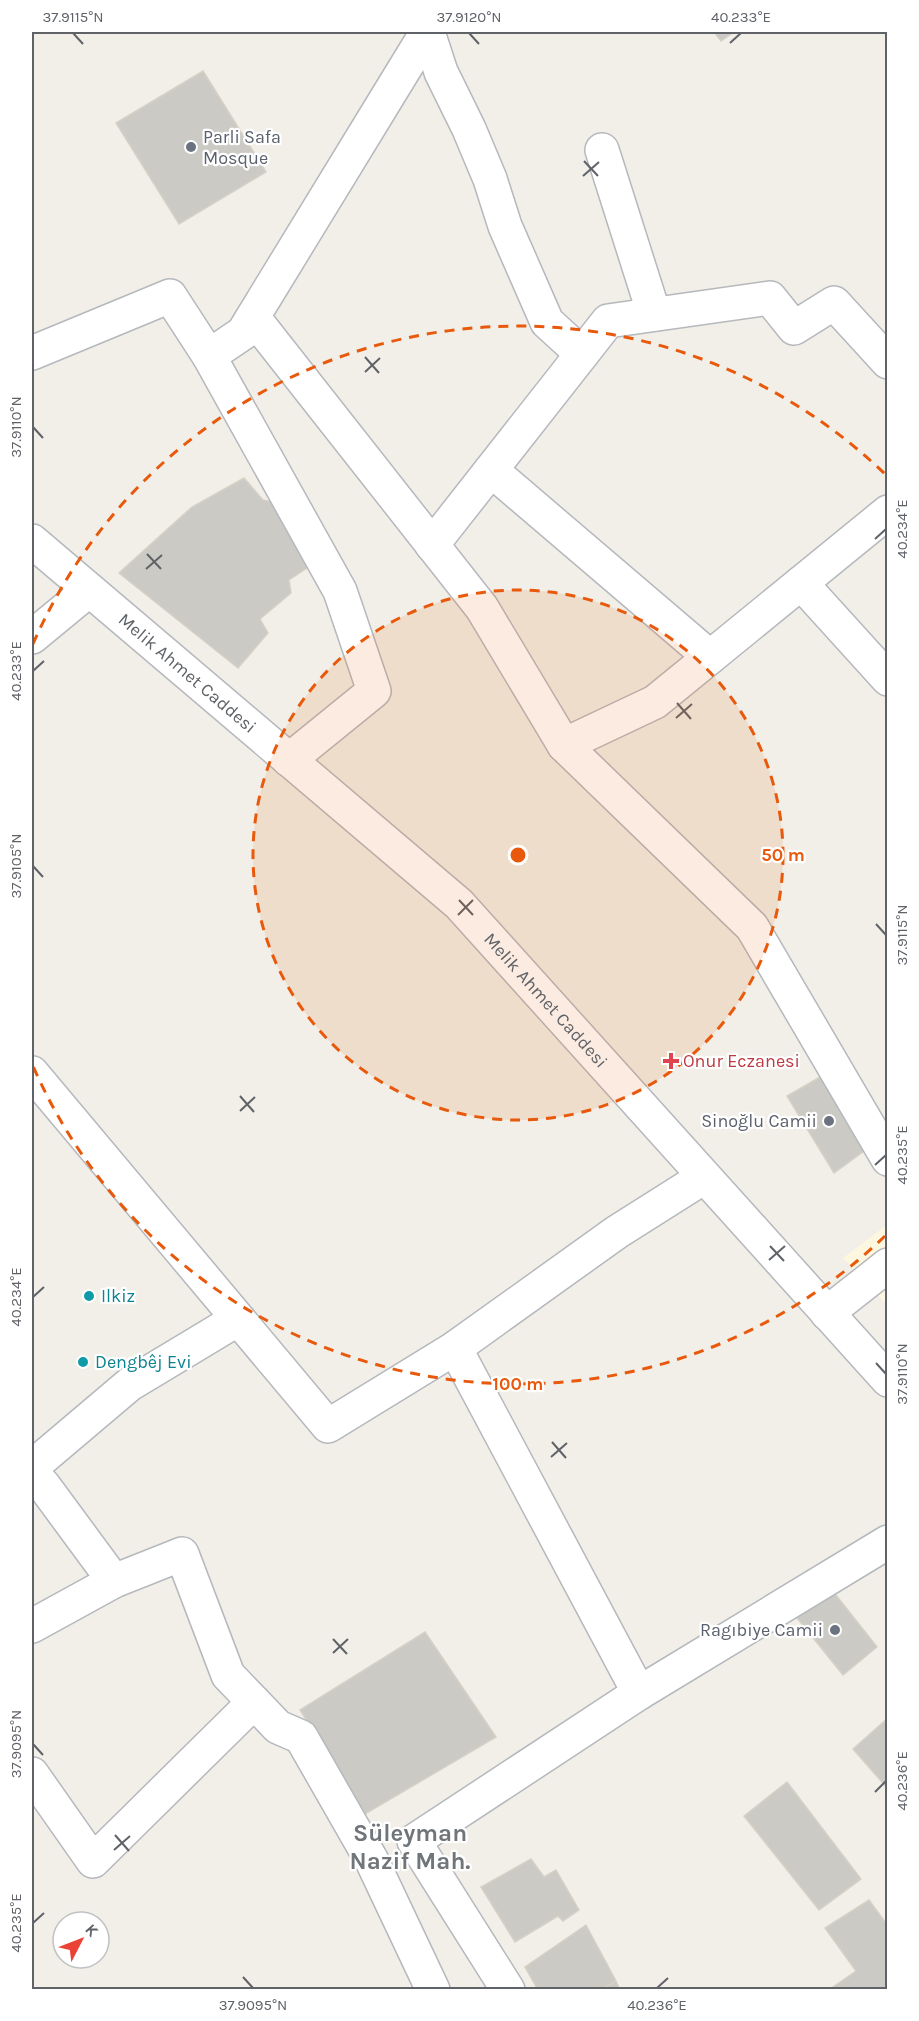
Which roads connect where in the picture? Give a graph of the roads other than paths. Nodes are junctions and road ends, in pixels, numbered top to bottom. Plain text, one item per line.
1 (427, 32) edge
2 (602, 150) dead end
3 (654, 314) junction
4 (253, 317) junction
5 (32, 353) edge
6 (582, 354) junction
7 (209, 356) junction
8 (888, 362) edge
9 (491, 470) junction
10 (888, 512) edge
11 (32, 541) edge
12 (432, 545) junction
13 (801, 583) junction
14 (89, 590) junction
15 (32, 637) edge
16 (710, 657) junction
17 (888, 679) edge
18 (564, 745) junction
19 (289, 760) junction
20 (34, 1080) edge
21 (888, 1159) edge
22 (704, 1177) junction
23 (888, 1265) edge
24 (827, 1313) junction
25 (238, 1319) junction
26 (455, 1348) junction
27 (888, 1380) edge
28 (32, 1467) edge
29 (32, 1473) edge
30 (888, 1542) edge
31 (114, 1581) junction
32 (32, 1626) edge
33 (639, 1693) junction
34 (254, 1702) junction
35 (32, 1774) edge
36 (414, 1841) junction
37 (372, 1861) junction
38 (433, 1989) edge
39 (508, 1989) edge

1 - 4 street
1 - 6 street
2 - 3 street
3 - 6 street
3 - 8 street
4 - 7 street
4 - 12 street
5 - 7 street
6 - 9 street
7 - 19 street
9 - 12 street
9 - 16 street
10 - 13 street
11 - 14 street, Melik Ahmet Caddesi
12 - 18 street
13 - 16 street
13 - 17 street
14 - 15 street
14 - 19 street, Melik Ahmet Caddesi
16 - 18 street
18 - 21 street
19 - 22 street, Melik Ahmet Caddesi
20 - 25 street
22 - 24 street, Melik Ahmet Caddesi
22 - 26 street
23 - 24 street
24 - 27 street, Melik Ahmet Caddesi
25 - 26 street
25 - 28 street
26 - 33 street
29 - 31 street
30 - 33 street
31 - 32 street
31 - 34 street
33 - 36 street
34 - 35 street
34 - 37 street
36 - 37 street
36 - 39 street
37 - 38 street

